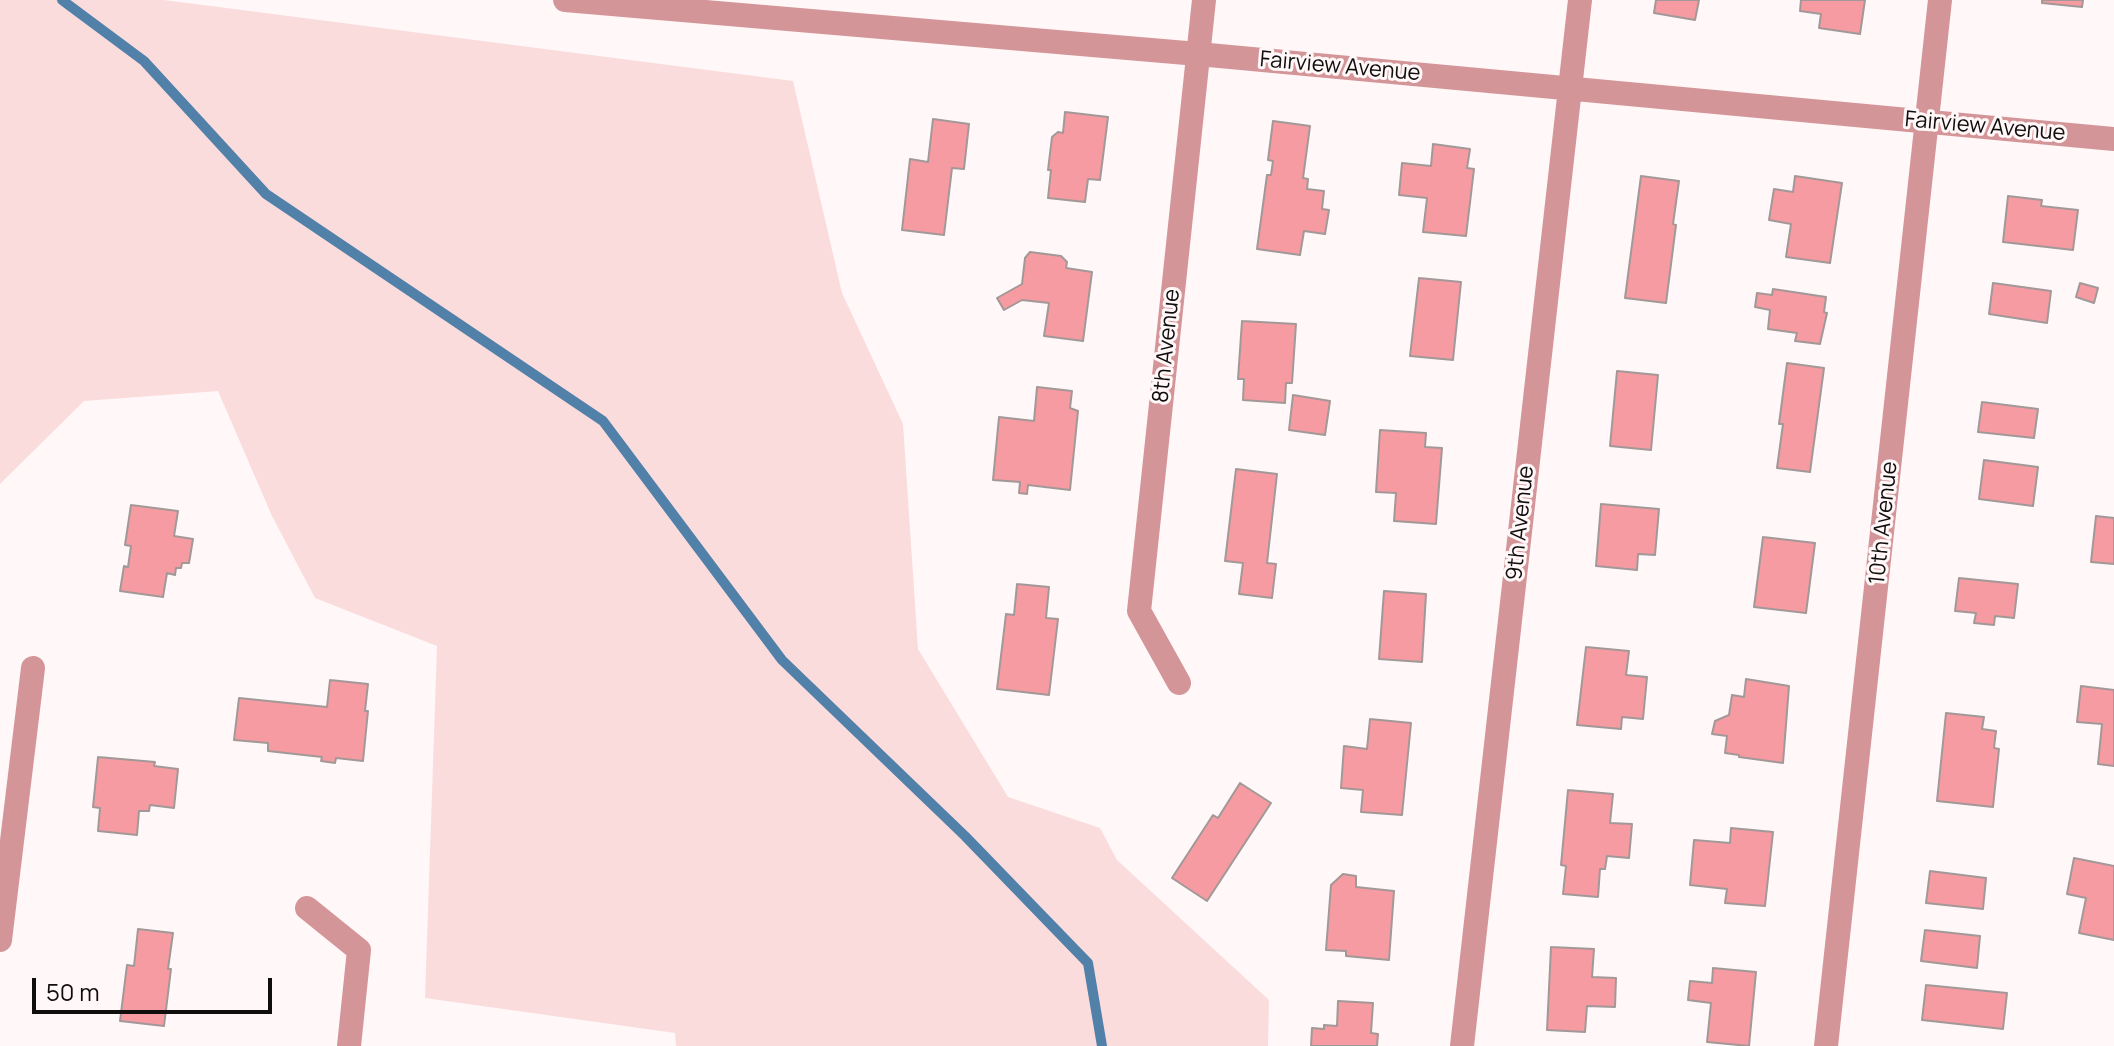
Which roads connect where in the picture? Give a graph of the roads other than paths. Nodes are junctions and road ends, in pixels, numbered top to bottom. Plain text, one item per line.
1 (565, 0) edge
2 (1204, 0) edge
3 (1580, 0) edge
4 (1940, 0) edge
5 (834, 11) edge
6 (1198, 54) junction
7 (1570, 88) junction
8 (1928, 123) junction
9 (2114, 139) edge
10 (33, 668) dead end
11 (1179, 683) dead end
12 (307, 908) dead end
13 (0, 940) edge
14 (349, 1046) edge
15 (1462, 1046) edge
16 (1826, 1046) edge

1 - 5 street, Fairview Avenue
2 - 6 street, 8th Avenue
3 - 7 street, 9th Avenue
4 - 8 street, 10th Avenue
5 - 6 street, Fairview Avenue
6 - 7 street, Fairview Avenue
6 - 11 street, 8th Avenue
7 - 8 street, Fairview Avenue
7 - 15 street, 9th Avenue
8 - 9 street, Fairview Avenue
8 - 16 street, 10th Avenue
10 - 13 street
12 - 14 street

